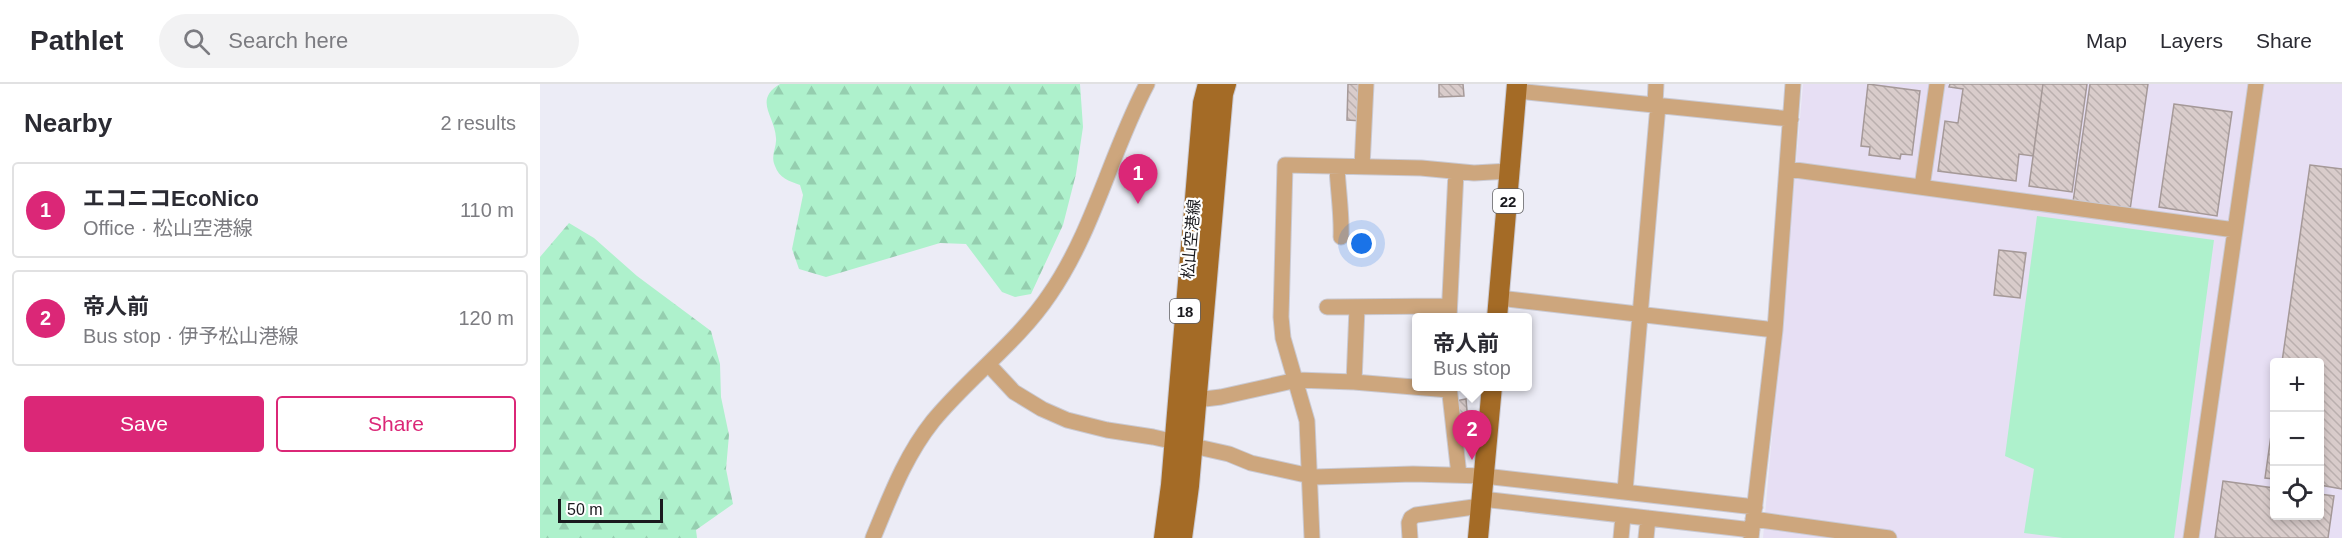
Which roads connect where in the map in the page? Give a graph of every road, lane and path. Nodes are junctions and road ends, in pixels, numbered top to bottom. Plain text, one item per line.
1 (1147, 84) edge
2 (1208, 84) edge
3 (1226, 84) edge
4 (1366, 84) edge
5 (1656, 84) edge
6 (1793, 84) edge
7 (1937, 84) edge
8 (2256, 84) edge
9 (1517, 87) edge
10 (1656, 105) junction
11 (1791, 119) junction
12 (1337, 167) junction
13 (1362, 167) junction
14 (1788, 169) junction
15 (1510, 171) junction
16 (1456, 172) junction
17 (1922, 187) junction
18 (2235, 230) junction
19 (1341, 237) dead end
20 (1499, 297) junction
21 (1328, 307) dead end
22 (1357, 308) junction
23 (1448, 312) edge
24 (1497, 313) edge
25 (1641, 314) junction
26 (1775, 330) junction
27 (988, 364) junction
28 (1297, 380) junction
29 (1354, 382) junction
30 (1412, 386) edge
31 (1449, 391) edge
32 (1491, 391) edge
33 (1196, 399) junction
34 (1184, 445) junction
35 (1460, 475) junction
36 (1309, 476) junction
37 (1484, 476) junction
38 (1625, 492) junction
39 (1481, 503) junction
40 (1623, 516) junction
41 (1648, 519) junction
42 (1753, 524) edge
43 (1809, 532) edge
44 (873, 538) edge
45 (1164, 538) edge
46 (1182, 538) edge
47 (1312, 538) edge
48 (1410, 538) edge
49 (1478, 538) edge
50 (1621, 538) edge
51 (1646, 538) edge
52 (1889, 538) edge
53 (2191, 538) edge

1 - 27 street
2 - 34 main road, 松山空港線 / 18
3 - 33 main road, 松山空港線 / 18
4 - 13 street
5 - 10 street
6 - 11 street
7 - 17 street
8 - 18 street
9 - 10 street
9 - 15 main road, 22
10 - 11 street
10 - 25 street
11 - 14 street
12 - 13 street
12 - 19 street
12 - 28 street
13 - 16 street
14 - 17 street
14 - 26 street
15 - 16 street
15 - 20 main road, 22
16 - 23 street
17 - 18 street
18 - 53 street
20 - 24 main road, 22
20 - 25 street
21 - 22 street
22 - 23 street
22 - 29 street
25 - 26 street
25 - 38 street
26 - 42 street
27 - 34 street
27 - 44 street
28 - 29 street
28 - 33 street
28 - 36 street
29 - 30 street
31 - 35 street
32 - 37 main road
33 - 34 main road, 松山空港線 / 18
34 - 36 street
34 - 45 main road, 松山空港線 / 18
34 - 46 main road, 松山空港線 / 18
35 - 36 street
35 - 37 street
36 - 47 street
37 - 38 street
37 - 39 main road
38 - 42 street
39 - 40 street
39 - 48 street
39 - 49 main road
40 - 41 street
40 - 50 street
41 - 42 street
41 - 51 street
42 - 43 street
43 - 52 street

